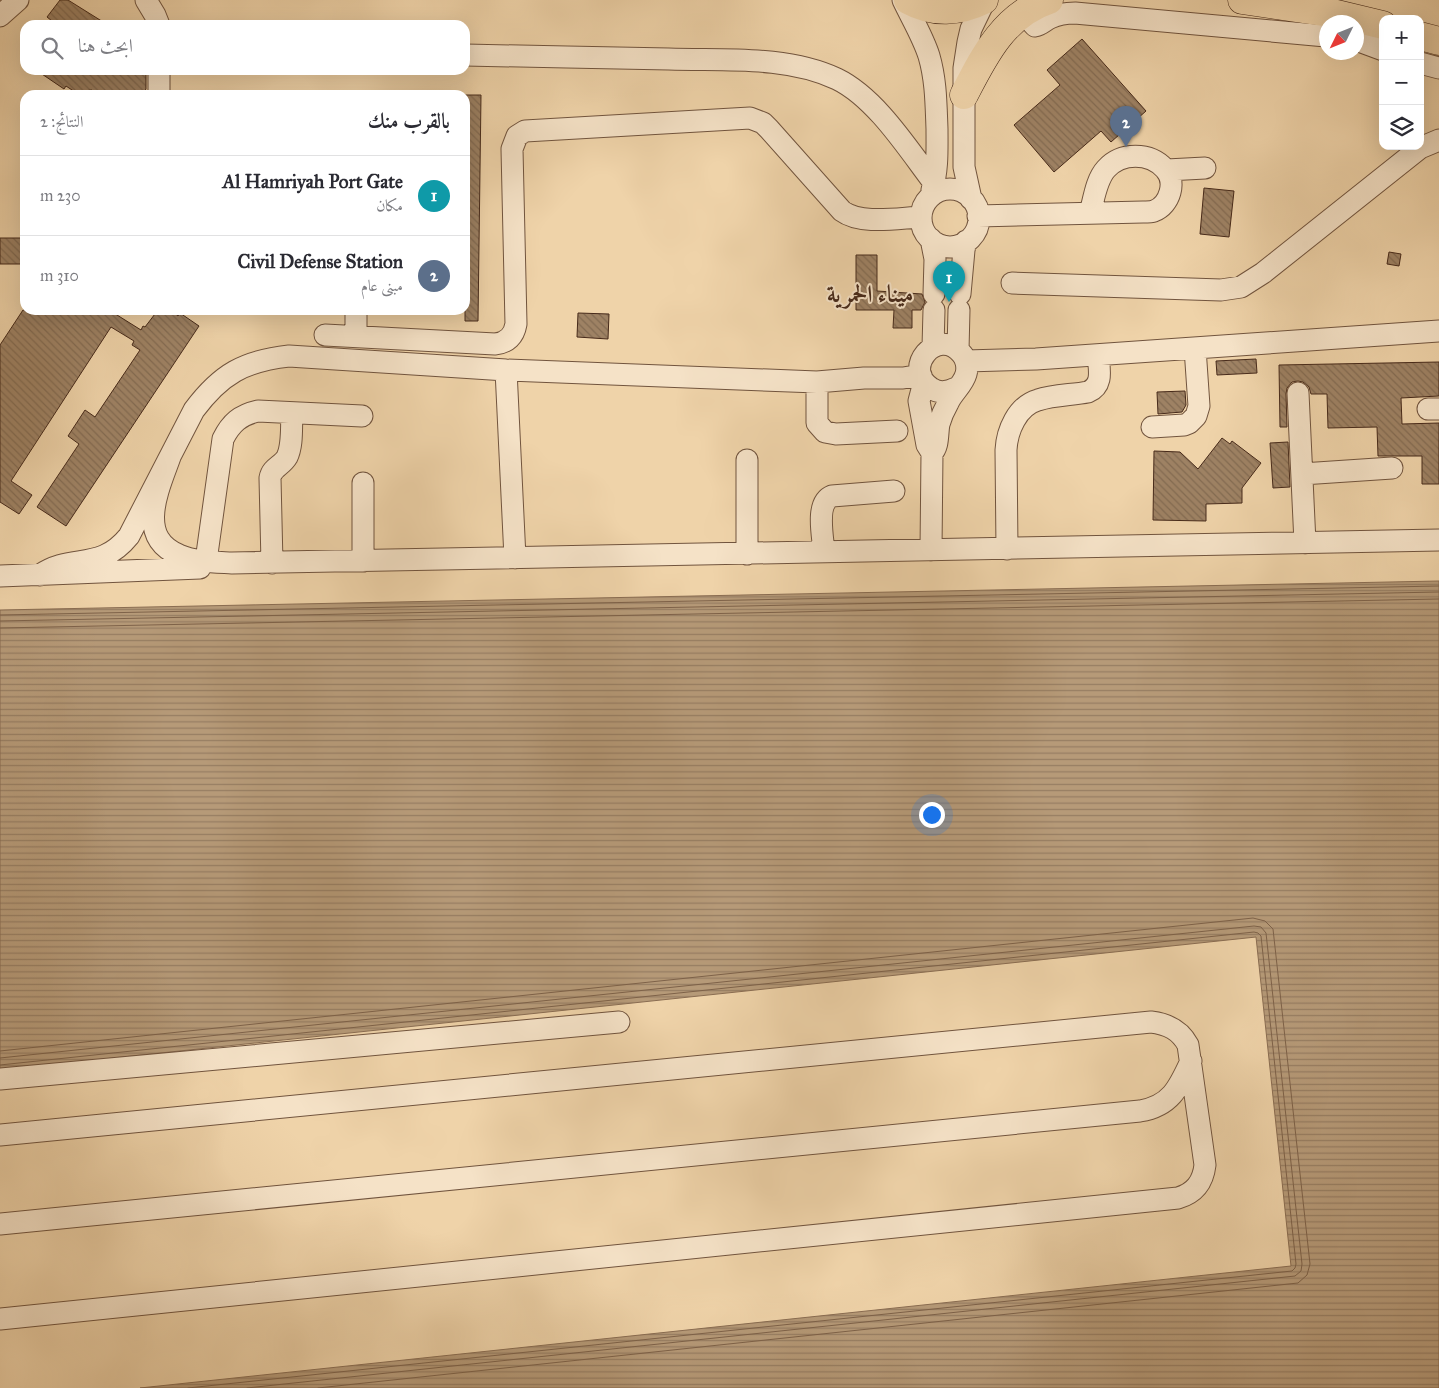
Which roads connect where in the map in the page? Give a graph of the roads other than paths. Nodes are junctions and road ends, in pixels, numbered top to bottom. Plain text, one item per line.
1 (18, 0) edge
2 (146, 0) edge
3 (903, 0) edge
4 (908, 0) edge
5 (984, 0) edge
6 (1049, 0) edge
7 (1242, 0) edge
8 (1022, 12) junction
9 (0, 16) edge
10 (157, 20) edge
11 (1379, 24) edge
12 (1319, 35) edge
13 (1424, 37) edge
14 (1439, 41) edge
15 (1364, 43) edge
16 (1379, 49) edge
17 (470, 54) edge
18 (1424, 63) edge
19 (1439, 68) edge
20 (159, 75) edge
21 (159, 90) edge
22 (964, 95) junction
23 (1439, 140) edge
24 (1205, 168) dead end
25 (1167, 170) junction
26 (932, 190) junction
27 (975, 207) junction
28 (1090, 213) junction
29 (921, 217) junction
30 (930, 239) junction
31 (966, 241) junction
32 (1012, 283) dead end
33 (356, 315) edge
34 (1439, 331) edge
35 (325, 335) dead end
36 (356, 336) junction
37 (934, 347) junction
38 (1195, 348) junction
39 (1098, 355) junction
40 (962, 356) junction
41 (506, 370) junction
42 (922, 378) junction
43 (817, 382) junction
44 (956, 388) junction
45 (1298, 393) dead end
46 (292, 413) junction
47 (362, 416) dead end
48 (1152, 428) dead end
49 (897, 431) dead end
50 (932, 454) junction
51 (170, 457) junction
52 (747, 460) dead end
53 (1392, 468) dead end
54 (1302, 474) junction
55 (363, 483) dead end
56 (894, 490) dead end
57 (1439, 540) edge
58 (1305, 543) junction
59 (1007, 549) junction
60 (931, 550) junction
61 (824, 552) junction
62 (747, 554) junction
63 (515, 558) junction
64 (206, 560) junction
65 (363, 561) junction
66 (272, 562) junction
67 (232, 563) junction
68 (40, 575) junction
69 (0, 576) edge
70 (618, 1022) dead end
71 (1191, 1061) junction
72 (0, 1079) edge
73 (0, 1135) edge
74 (0, 1224) edge
75 (0, 1319) edge

1 - 9 lane
2 - 10 lane
3 - 26 lane
4 - 5 main road
5 - 22 lane
6 - 8 main road
7 - 11 main road
8 - 12 lane
8 - 22 main road
13 - 14 main road
15 - 16 lane
17 - 26 lane
18 - 19 lane
20 - 21 lane
22 - 27 lane
23 - 32 lane
24 - 25 lane
25 - 28 lane
25 - 28 lane
26 - 27 lane
26 - 29 lane
27 - 28 lane
27 - 31 lane
29 - 30 lane
29 - 36 lane
30 - 31 lane
30 - 37 lane
31 - 40 lane
33 - 36 lane
34 - 38 lane
35 - 36 lane
37 - 40 lane
37 - 42 lane
38 - 39 lane
38 - 48 lane
39 - 40 lane
39 - 59 lane
40 - 44 lane
41 - 43 lane
41 - 51 lane
41 - 63 lane
42 - 43 lane
42 - 44 lane
42 - 50 lane
43 - 49 lane
44 - 50 lane
45 - 54 lane
46 - 47 lane
46 - 64 lane
46 - 66 lane
50 - 60 lane
51 - 64 lane
51 - 68 lane
52 - 62 lane
53 - 54 lane
54 - 58 lane
55 - 65 lane
56 - 61 lane
57 - 58 lane
58 - 59 lane
59 - 60 lane
60 - 61 lane
61 - 62 lane
62 - 63 lane
63 - 65 lane
64 - 67 lane
65 - 66 lane
66 - 67 lane
67 - 68 lane
68 - 69 lane
70 - 72 lane
71 - 73 lane
71 - 74 lane
71 - 75 lane

